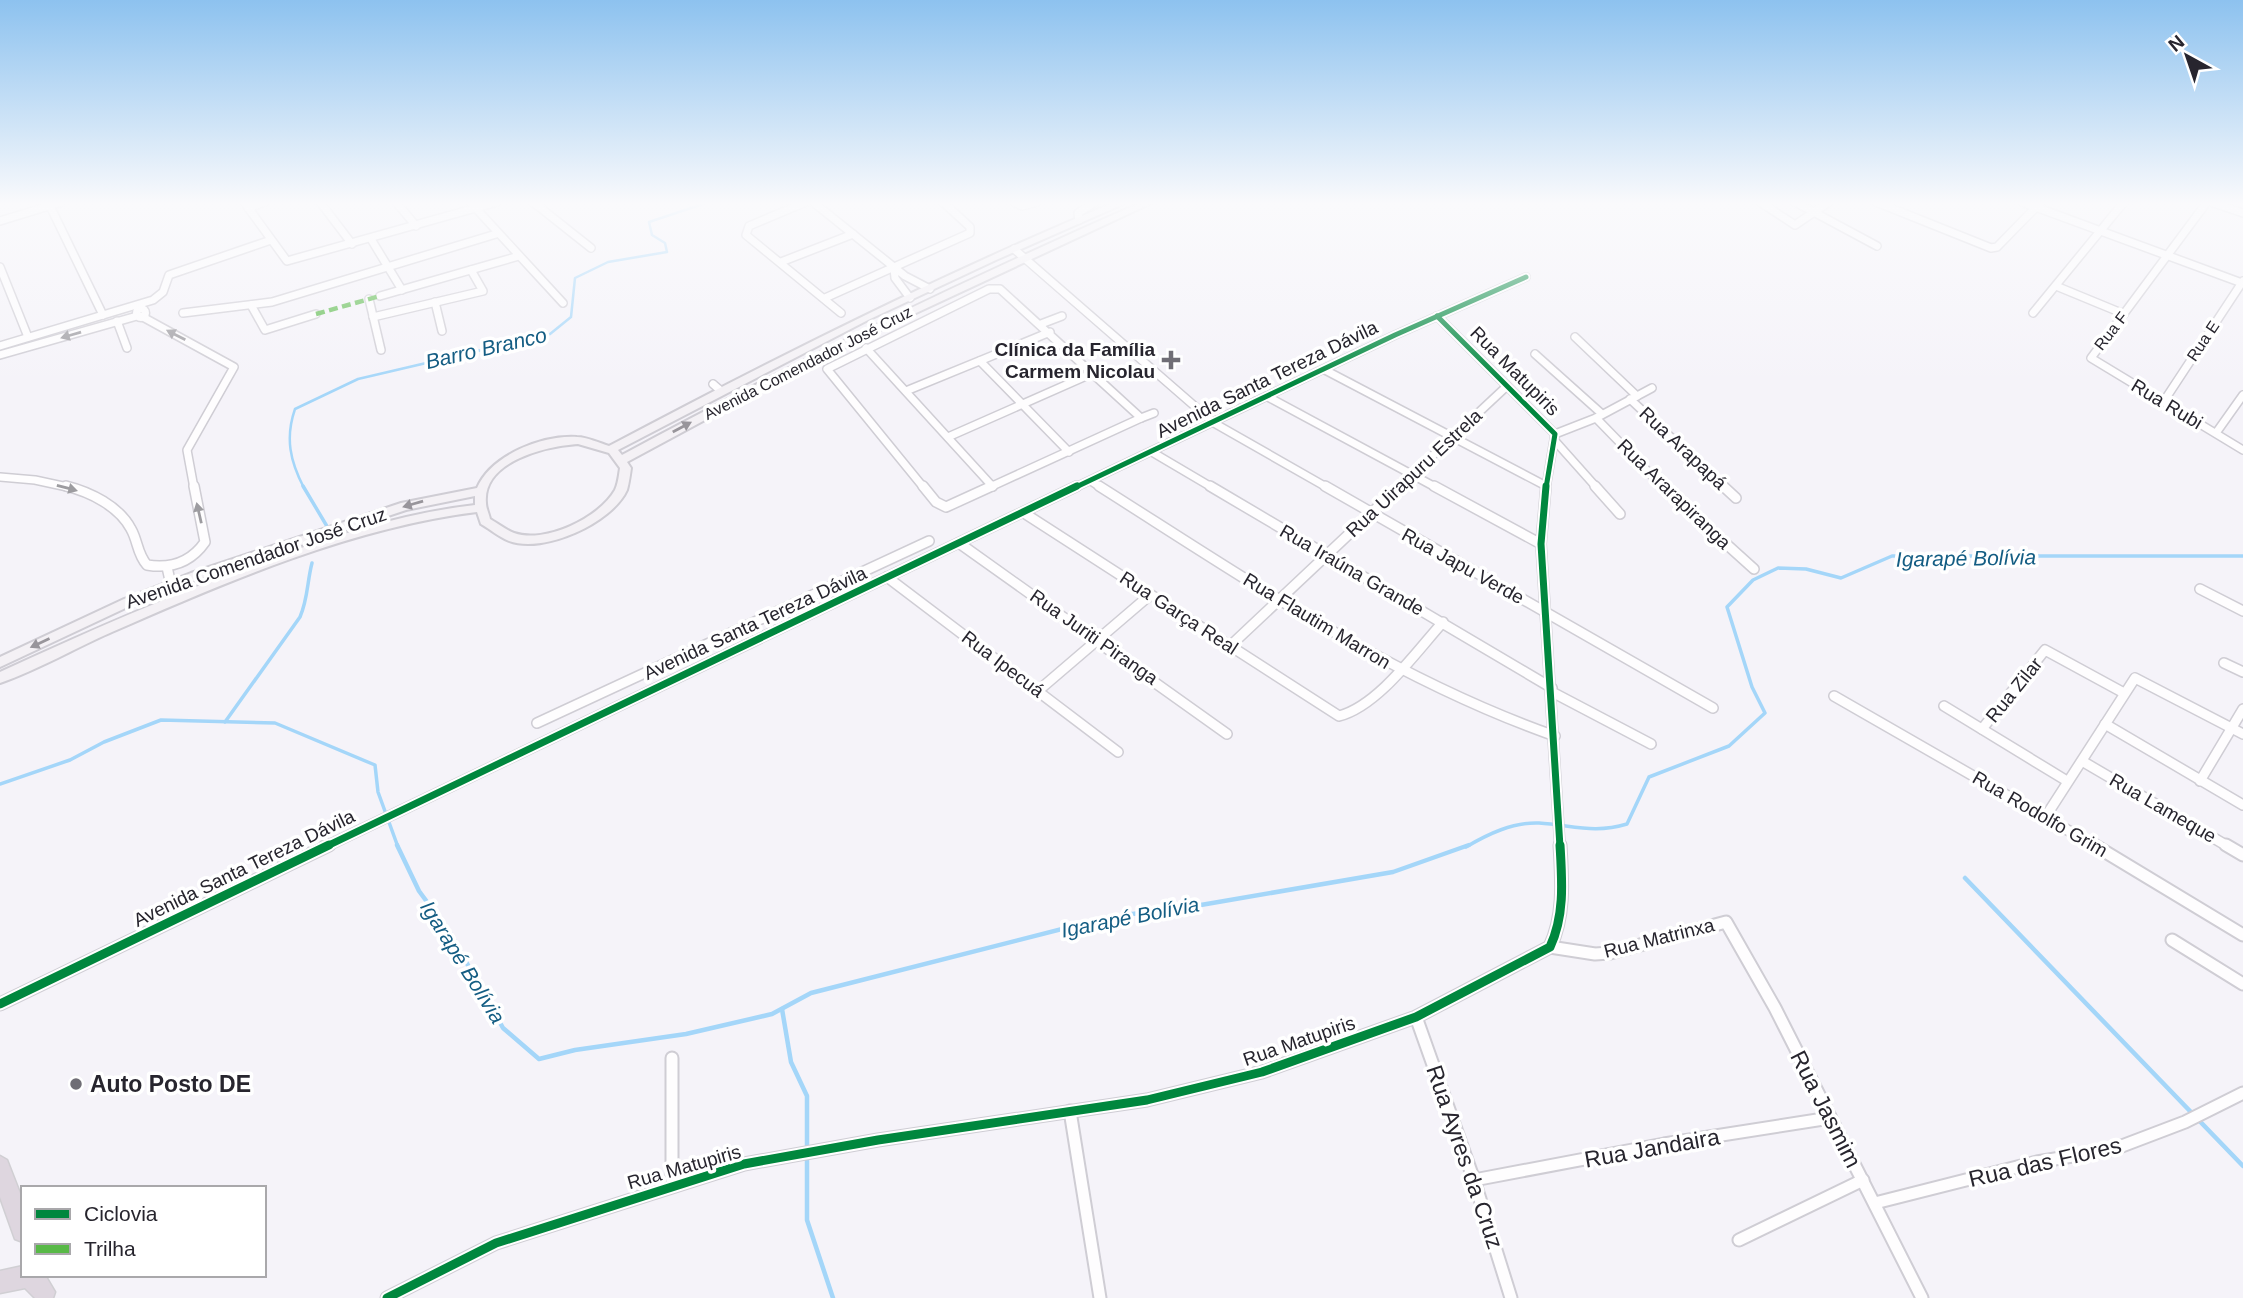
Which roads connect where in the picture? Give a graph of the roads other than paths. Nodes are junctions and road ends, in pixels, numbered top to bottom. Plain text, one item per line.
1 (780, 262) edge
2 (78, 263) edge
3 (203, 263) edge
4 (396, 263) edge
5 (496, 263) edge
6 (525, 263) edge
7 (887, 263) edge
8 (906, 263) edge
9 (985, 263) edge
10 (1014, 263) edge
11 (1029, 263) edge
12 (2075, 263) edge
13 (2162, 263) edge
14 (2185, 263) edge
15 (387, 265) junction
16 (0, 267) edge
17 (894, 268) junction
18 (471, 270) junction
19 (1526, 277) dead end
20 (2242, 284) edge
21 (2056, 286) junction
22 (930, 289) junction
23 (402, 290) junction
24 (380, 296) dead end
25 (825, 298) junction
26 (911, 298) junction
27 (369, 299) dead end
28 (435, 302) junction
29 (563, 303) dead end
30 (251, 305) junction
31 (921, 312) dead end
32 (183, 313) dead end
33 (841, 313) dead end
34 (2033, 313) dead end
35 (316, 314) dead end
36 (2124, 314) junction
37 (103, 315) junction
38 (899, 316) junction
39 (1062, 316) dead end
40 (1437, 316) junction
41 (373, 317) junction
42 (929, 318) junction
43 (117, 321) junction
44 (1041, 324) junction
45 (911, 326) junction
46 (442, 331) dead end
47 (1051, 332) junction
48 (28, 337) junction
49 (1574, 337) dead end
50 (0, 346) edge
51 (127, 348) dead end
52 (866, 348) junction
53 (381, 350) dead end
54 (1535, 354) dead end
55 (0, 355) edge
56 (2091, 358) joint
57 (979, 361) junction
58 (1325, 370) junction
59 (1093, 373) junction
60 (1507, 386) junction
61 (1652, 388) dead end
62 (906, 391) junction
63 (2243, 395) edge
64 (1268, 397) junction
65 (1634, 398) junction
66 (2164, 401) junction
67 (1022, 404) junction
68 (1154, 413) dead end
69 (1599, 416) junction
70 (1141, 418) junction
71 (1214, 423) junction
72 (2216, 433) junction
73 (948, 437) junction
74 (1451, 438) junction
75 (1555, 438) junction
76 (611, 449) junction
77 (2243, 450) edge
78 (1069, 452) junction
79 (1152, 452) junction
80 (622, 460) junction
81 (1411, 476) junction
82 (0, 477) edge
83 (1091, 481) junction
84 (1546, 486) junction
85 (993, 487) junction
86 (480, 491) junction
87 (1736, 498) dead end
88 (479, 509) junction
89 (1024, 513) junction
90 (1372, 514) junction
91 (1620, 514) dead end
92 (929, 541) dead end
93 (959, 543) junction
94 (1541, 544) junction
95 (1325, 555) junction
96 (190, 559) junction
97 (167, 567) junction
98 (1754, 569) dead end
99 (195, 576) junction
100 (887, 578) junction
101 (171, 585) junction
102 (2200, 589) dead end
103 (1150, 595) junction
104 (1278, 599) junction
105 (2243, 611) edge
106 (1548, 613) junction
107 (89, 620) junction
108 (1443, 622) junction
109 (92, 635) junction
110 (1097, 638) junction
111 (1229, 647) junction
112 (0, 662) edge
113 (2224, 663) dead end
114 (1398, 669) junction
115 (2243, 672) edge
116 (0, 678) edge
117 (1039, 690) junction
118 (1552, 690) junction
119 (2124, 693) junction
120 (1835, 696) dead end
121 (1944, 706) dead end
122 (1713, 708) dead end
123 (2243, 709) edge
124 (537, 723) dead end
125 (2105, 724) junction
126 (2231, 728) junction
127 (1982, 729) junction
128 (1227, 734) dead end
129 (2243, 734) edge
130 (1555, 736) junction
131 (1651, 744) dead end
132 (1118, 752) dead end
133 (2082, 761) junction
134 (2067, 781) junction
135 (2200, 781) junction
136 (2243, 805) edge
137 (2046, 816) junction
138 (2243, 855) edge
139 (1726, 922) joint
140 (2243, 935) edge
141 (2172, 940) dead end
142 (1550, 947) junction
143 (2243, 984) edge
144 (0, 1004) edge
145 (1416, 1017) junction
146 (672, 1058) dead end
147 (2243, 1093) edge
148 (1070, 1111) junction
149 (1830, 1118) junction
150 (0, 1167) edge
151 (1474, 1180) junction
152 (1863, 1180) junction
153 (672, 1185) junction
154 (1875, 1203) junction
155 (21, 1225) edge
156 (1740, 1240) dead end
157 (0, 1282) edge
158 (43, 1288) edge
159 (387, 1298) edge
160 (1100, 1298) edge
161 (1511, 1298) edge
162 (1922, 1298) edge

1 - 25 street
2 - 37 street
3 - 37 street
4 - 15 street
5 - 18 street
6 - 29 street
7 - 17 street
8 - 17 street
9 - 22 street, Avenida Comendador José Cruz
10 - 38 street, Avenida Comendador José Cruz
11 - 71 street, Rua Japu Verde
12 - 21 street
13 - 36 street, Rua F
14 - 20 street
15 - 23 street
15 - 30 street
16 - 48 street
17 - 22 street
17 - 25 street
17 - 26 street
18 - 23 street
18 - 28 street
19 - 40 street, Avenida Santa Tereza Dávila
20 - 66 street, Rua E
21 - 34 street
21 - 36 street
22 - 26 street, Avenida Comendador José Cruz
23 - 24 street
25 - 33 street
26 - 76 street, Avenida Comendador José Cruz
27 - 41 street
28 - 41 street
28 - 46 street
30 - 32 street
30 - 35 street
31 - 42 street
36 - 56 street, Rua F
37 - 48 street
38 - 45 street
80 -> 38 street, Avenida Comendador José Cruz
39 - 44 street
40 - 58 street, Avenida Santa Tereza Dávila
40 - 60 street, Rua Matupiris
41 - 53 street
42 - 44 street
42 - 45 street
43 - 51 street
43 -> 55 street
96 -> 43 street
44 - 47 street
45 - 52 street
47 - 57 street
47 - 59 street
48 - 50 street
49 - 65 street, Rua Arapapá
52 - 62 street
52 - 85 street
54 - 69 street, Rua Ararapiranga
56 - 66 street, Rua Rubi
57 - 62 street
57 - 67 street
58 - 64 street, Avenida Santa Tereza Dávila
58 - 74 street
59 - 67 street
59 - 70 street
60 - 74 street, Rua Uirapuru Estrela
60 - 75 street, Rua Matupiris
61 - 65 street
62 - 73 street
63 - 72 street
64 - 71 street, Avenida Santa Tereza Dávila
64 - 81 street
65 - 69 street
65 - 87 street, Rua Arapapá
66 - 72 street, Rua Rubi
67 - 73 street
67 - 78 street
68 - 70 street
69 - 75 street
69 - 98 street, Rua Ararapiranga
70 - 78 street
71 - 79 street, Avenida Santa Tereza Dávila
71 - 90 street, Rua Japu Verde
72 - 77 street, Rua Rubi
73 - 85 street
74 - 81 street, Rua Uirapuru Estrela
74 - 84 street
75 - 84 street, Rua Matupiris
75 - 91 street
76 - 80 street
76 - 86 street
78 - 85 street
79 - 83 street, Avenida Santa Tereza Dávila
79 - 95 street, Rua Iraúna Grande
80 - 88 street
81 - 90 street, Rua Uirapuru Estrela
81 - 94 street
82 -> 97 street
83 - 89 street, Avenida Santa Tereza Dávila
83 - 104 street, Rua Flautim Marron
84 - 94 street, Rua Matupiris
86 - 88 street
86 -> 99 street, Avenida Comendador José Cruz
88 - 109 street, Avenida Comendador José Cruz
89 - 93 street, Avenida Santa Tereza Dávila
89 - 103 street, Rua Garça Real
90 - 95 street, Rua Uirapuru Estrela
90 - 106 street, Rua Japu Verde
92 - 124 street
93 - 100 street, Avenida Santa Tereza Dávila
93 - 110 street, Rua Juriti Piranga
94 - 106 street, Rua Matupiris
95 - 104 street, Rua Uirapuru Estrela
95 - 108 street, Rua Iraúna Grande
96 - 97 street
96 - 99 street
97 - 101 street
99 - 101 street, Avenida Comendador José Cruz
100 - 117 street, Rua Ipecuá
100 - 144 street, Avenida Santa Tereza Dávila
101 - 107 street, Avenida Comendador José Cruz
102 - 105 street
103 - 110 street
103 - 111 street, Rua Garça Real
104 - 111 street, Rua Uirapuru Estrela
104 - 114 street, Rua Flautim Marron
106 - 118 street, Rua Matupiris
106 - 122 street, Rua Japu Verde
107 - 109 street
107 -> 112 street, Avenida Comendador José Cruz
108 - 114 street
108 - 118 street, Rua Iraúna Grande
109 - 116 street, Avenida Comendador José Cruz
110 - 117 street
110 - 128 street, Rua Juriti Piranga
111 - 114 street, Rua Garça Real
113 - 115 street
114 - 130 street, Rua Flautim Marron
117 - 132 street, Rua Ipecuá
118 - 130 street, Rua Matupiris
118 - 131 street, Rua Iraúna Grande
119 - 125 street
119 - 126 street
119 - 127 street, Rua Zilar
120 - 137 street, Rua Rodolfo Grim
121 - 127 street
123 - 126 street
125 - 133 street
125 - 135 street
126 - 129 street
126 - 135 street
127 - 134 street
130 - 142 street, Rua Matupiris
133 - 134 street
133 - 138 street, Rua Lameque
134 - 137 street
135 - 136 street
137 - 140 street, Rua Rodolfo Grim
139 - 142 street, Rua Matrinxa
139 - 149 street, Rua Jasmim
141 - 143 street
142 - 145 street, Rua Matupiris
145 - 148 street, Rua Matupiris
145 - 151 street, Rua Ayres da Cruz
146 - 153 street
147 - 154 street, Rua das Flores
148 - 153 street, Rua Matupiris
148 - 160 street
149 - 151 street, Rua Jandaira
149 - 152 street, Rua Jasmim
150 - 155 highway
151 - 161 street, Rua Ayres da Cruz
152 - 154 street, Rua Jasmim
152 - 156 street
153 - 159 street, Rua Matupiris
154 - 162 street, Rua Jasmim
157 - 158 highway

